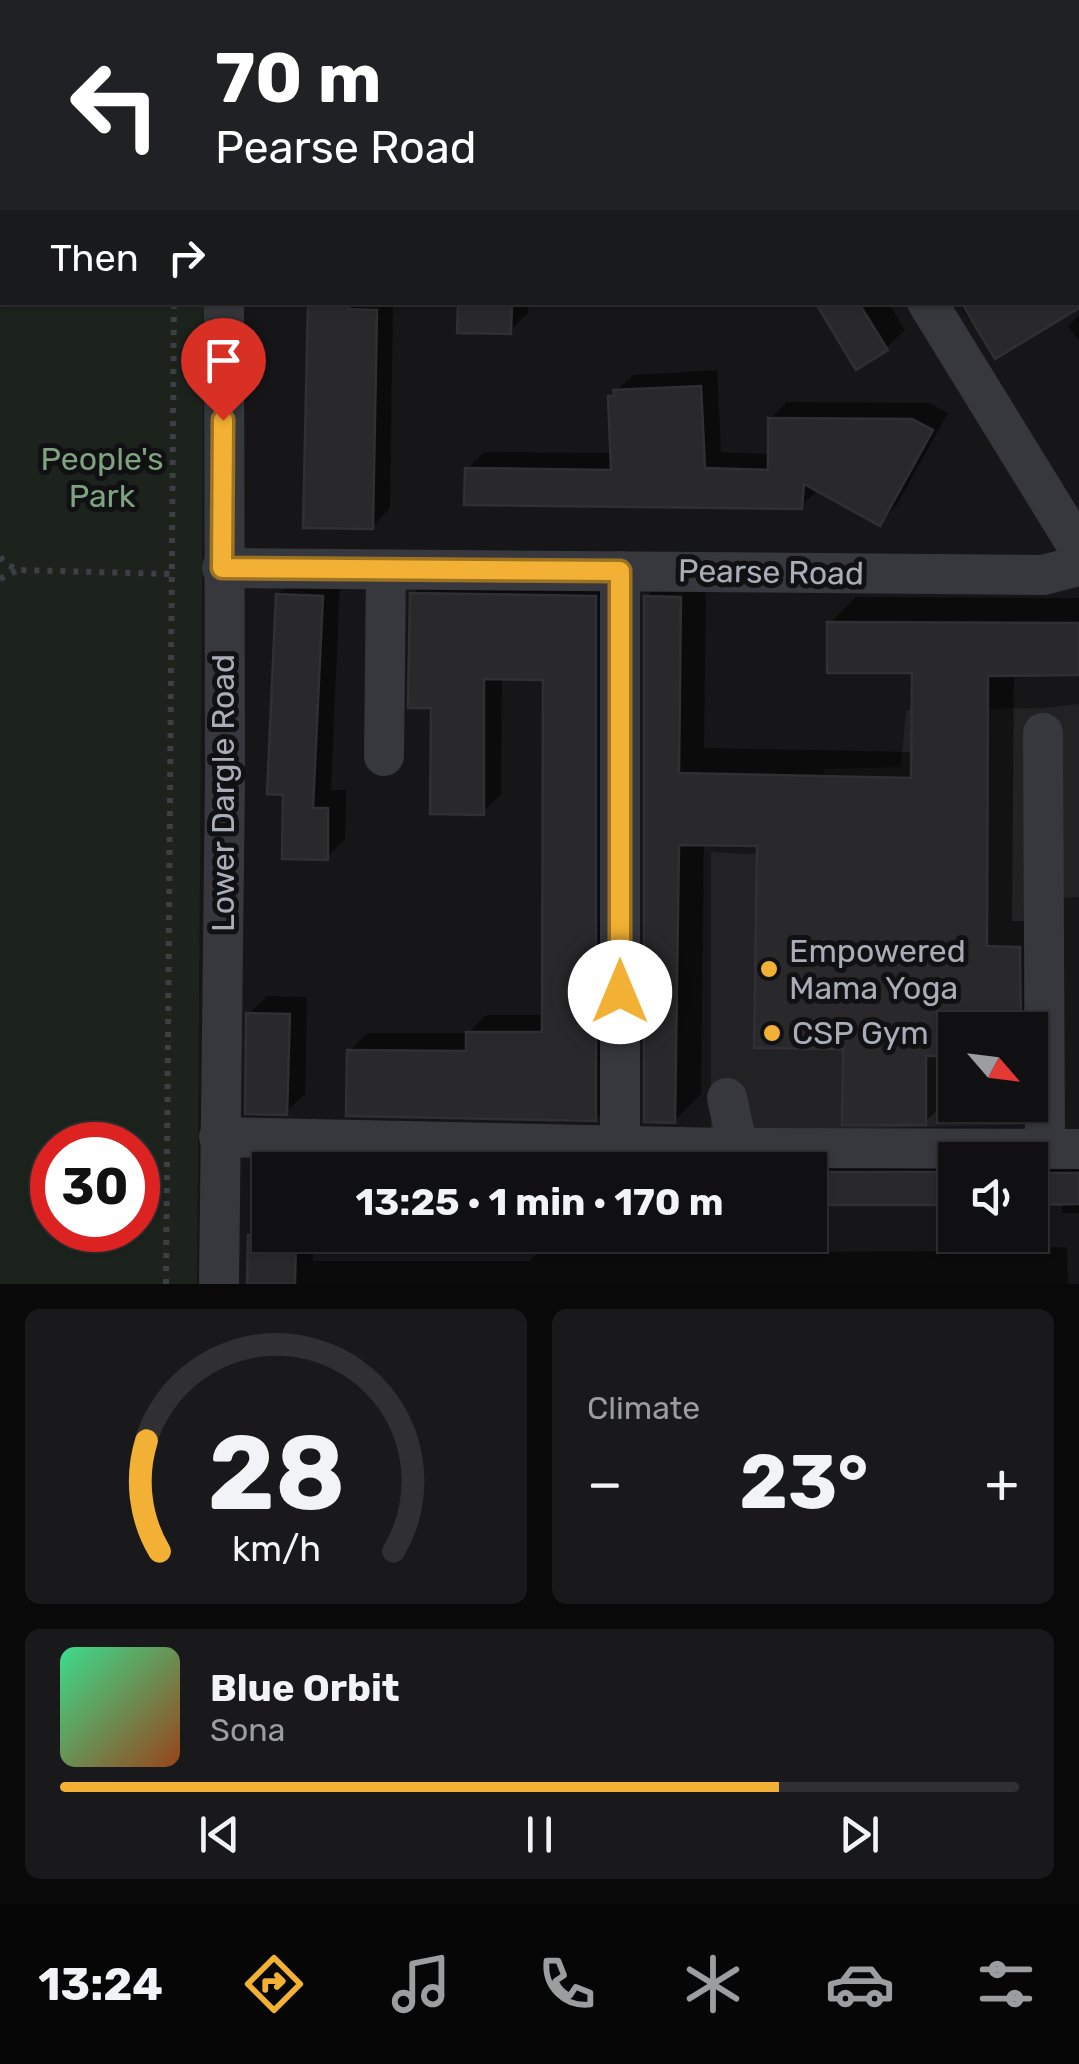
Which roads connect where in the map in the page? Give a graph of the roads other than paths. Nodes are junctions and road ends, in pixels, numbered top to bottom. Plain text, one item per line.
1 (224, 305) edge
2 (928, 305) edge
3 (1079, 549) edge
4 (1079, 566) edge
5 (222, 568) junction
6 (386, 570) junction
7 (620, 571) junction
8 (1043, 734) dead end
9 (384, 756) dead end
10 (727, 1098) dead end
11 (220, 1137) junction
12 (620, 1146) junction
13 (738, 1148) junction
14 (1062, 1148) edge
15 (218, 1284) edge

1 - 5 street, Lower Dargle Road
2 - 3 street
4 - 7 street, Pearse Road
5 - 6 street, Pearse Road
5 - 11 street, Lower Dargle Road
6 - 7 street, Pearse Road
6 - 9 street
7 - 12 street
8 - 14 street
10 - 13 street
11 - 12 street
11 - 15 street, Lower Dargle Road
12 - 13 street
13 - 14 street

